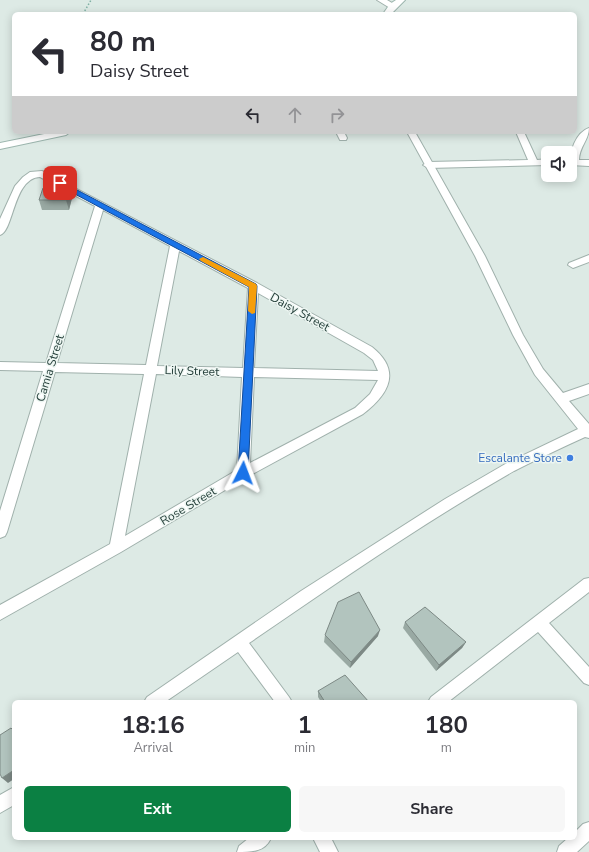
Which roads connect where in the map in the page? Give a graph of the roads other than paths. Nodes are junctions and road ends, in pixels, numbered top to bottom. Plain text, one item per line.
1 (381, 0) edge
2 (401, 0) edge
3 (393, 6) junction
4 (388, 12) edge
5 (589, 131) edge
6 (57, 134) edge
7 (412, 134) edge
8 (521, 134) edge
9 (0, 146) edge
10 (577, 146) edge
11 (534, 162) junction
12 (541, 162) edge
13 (577, 162) edge
14 (589, 163) edge
15 (428, 165) junction
16 (100, 205) junction
17 (0, 232) edge
18 (175, 245) junction
19 (589, 258) edge
20 (573, 265) dead end
21 (253, 286) junction
22 (0, 366) edge
23 (50, 368) junction
24 (151, 370) junction
25 (248, 372) junction
26 (384, 376) junction
27 (589, 390) edge
28 (561, 399) junction
29 (584, 417) edge
30 (588, 432) edge
31 (243, 473) junction
32 (0, 532) edge
33 (116, 548) junction
34 (589, 584) edge
35 (0, 613) edge
36 (539, 622) junction
37 (240, 643) junction
38 (589, 678) edge
39 (155, 700) edge
40 (283, 700) edge
41 (439, 700) edge
42 (12, 796) edge
43 (0, 805) edge
44 (589, 830) edge
45 (260, 840) edge
46 (322, 840) edge
47 (245, 852) edge
48 (330, 852) edge
49 (565, 852) edge

1 - 3 street
2 - 3 street
3 - 4 street
5 - 10 street
6 - 9 street
7 - 15 street
8 - 11 street
11 - 12 street
11 - 15 street
13 - 14 street
15 - 28 street
16 - 17 street, Daisy Street
16 - 18 street, Daisy Street
16 - 23 street, Camia Street
18 - 21 street, Daisy Street
18 - 24 street
19 - 20 street
21 - 25 street
21 - 26 street, Daisy Street
22 - 23 street, Lily Street
23 - 24 street, Lily Street
23 - 32 street, Camia Street
24 - 25 street, Lily Street
24 - 33 street
25 - 26 street, Lily Street
25 - 31 street
26 - 31 street, Rose Street
27 - 28 street
28 - 29 street
29 - 30 street
30 - 37 street
31 - 33 street, Rose Street
33 - 35 street, Rose Street
34 - 36 street
36 - 38 street
36 - 41 street
37 - 39 street
37 - 40 street
42 - 43 street
44 - 49 street
45 - 47 street
46 - 48 street

